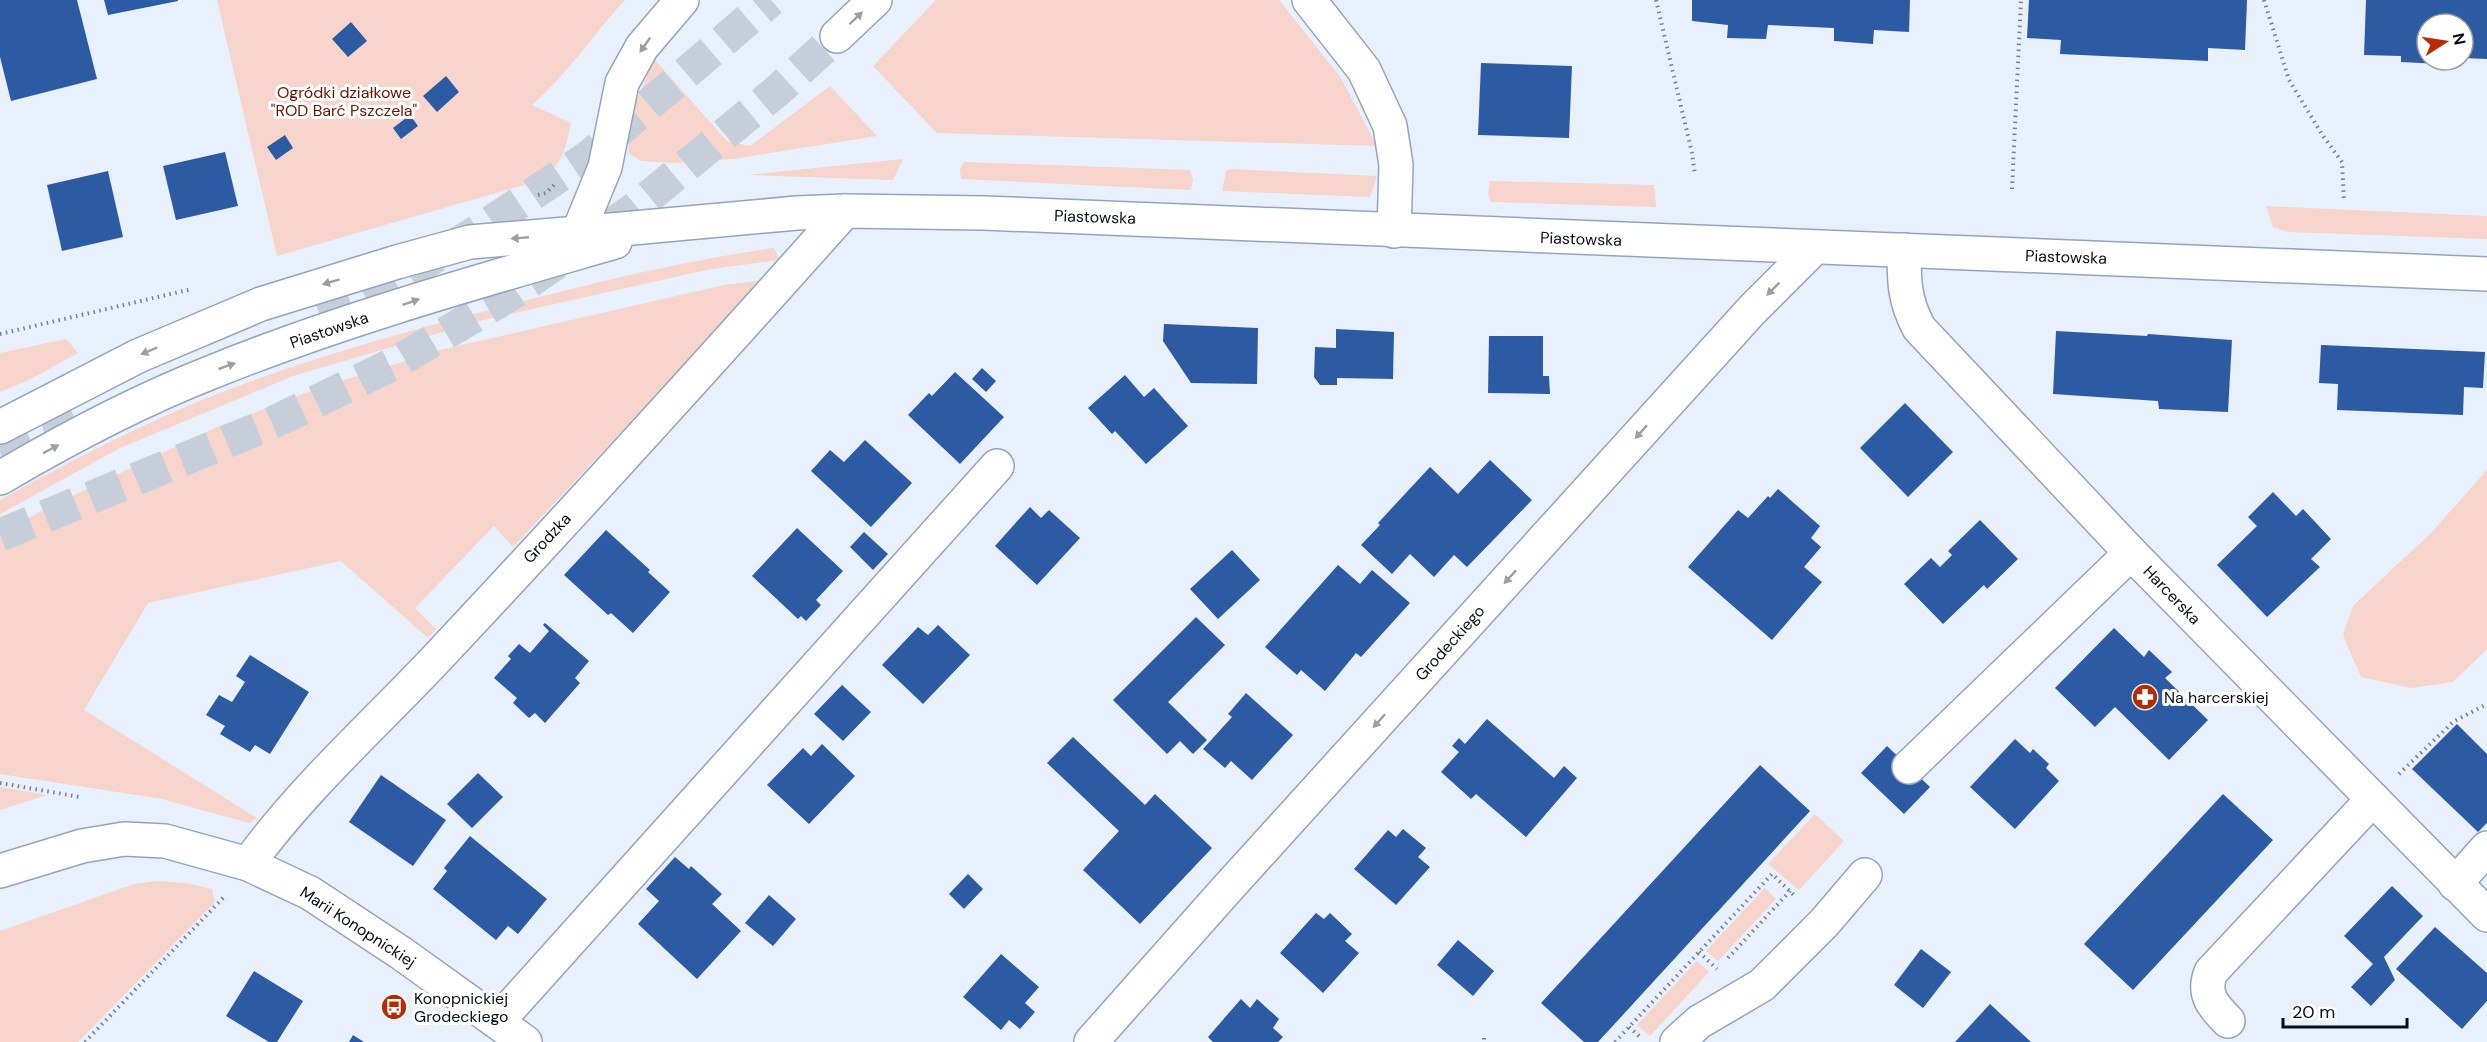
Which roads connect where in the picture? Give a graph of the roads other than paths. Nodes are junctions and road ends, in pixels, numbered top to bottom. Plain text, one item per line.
1 (682, 0) edge
2 (875, 0) edge
3 (1309, 0) edge
4 (837, 36) tunnel mouth
5 (844, 211) junction
6 (675, 225) junction
7 (1394, 231) junction
8 (578, 233) junction
9 (1814, 248) junction
10 (1904, 250) junction
11 (2487, 274) edge
12 (0, 427) edge
13 (997, 466) dead end
14 (0, 478) edge
15 (2131, 553) junction
16 (1909, 767) dead end
17 (2373, 799) junction
18 (2487, 848) edge
19 (248, 864) junction
20 (0, 871) edge
21 (1865, 875) dead end
22 (2455, 884) junction
23 (2487, 915) edge
24 (498, 1021) junction
25 (2228, 1022) dead end
26 (525, 1042) edge
27 (1091, 1042) edge
28 (1677, 1042) edge

1 -> 8 street
4 -> 2 street
3 - 7 street
5 - 6 street, Piastowska
5 - 7 street, Piastowska
5 - 19 street, Grodzka
6 - 8 street, Piastowska
14 -> 6 street, Piastowska
7 - 9 street, Piastowska
8 -> 12 street, Piastowska
9 - 10 street, Piastowska
9 -> 27 street, Grodeckiego
10 - 11 street, Piastowska
10 - 15 street, Harcerska
13 - 24 street
15 - 16 street
15 - 17 street, Harcerska
17 - 22 street, Harcerska
17 - 25 street
18 - 22 street
19 - 20 street, Marii Konopnickiej
19 - 24 street, Marii Konopnickiej
21 - 28 street
22 - 23 street, Harcerska
24 - 26 street, Marii Konopnickiej

